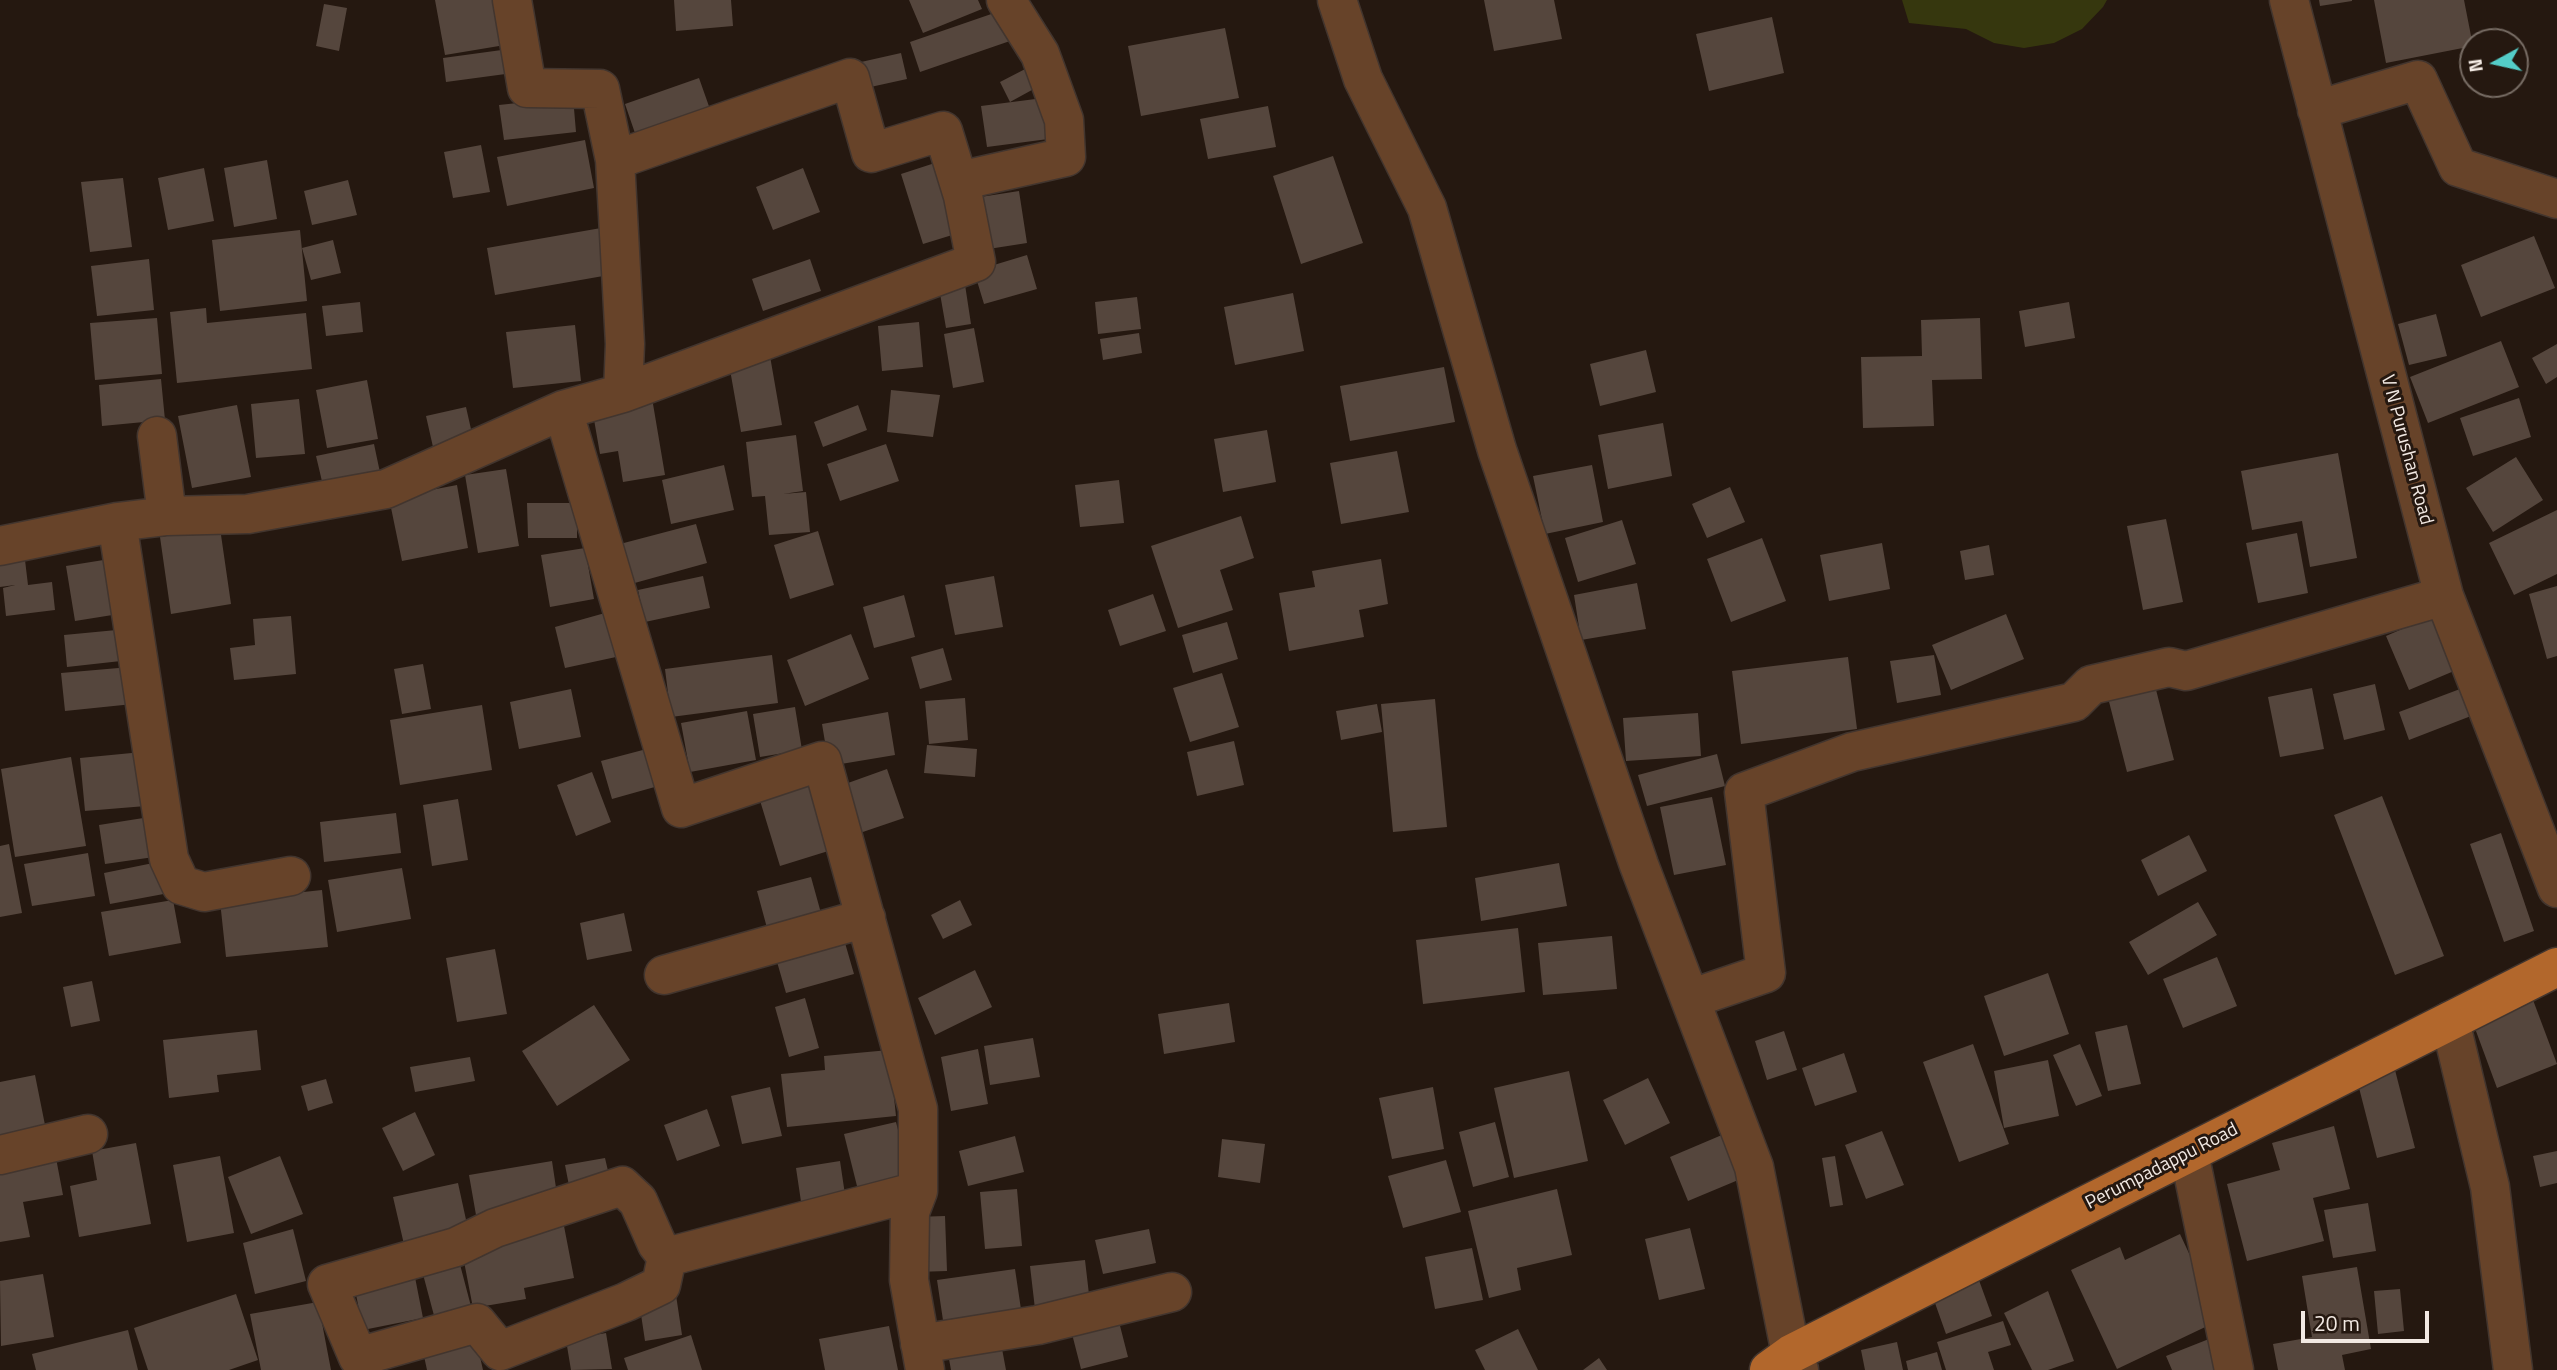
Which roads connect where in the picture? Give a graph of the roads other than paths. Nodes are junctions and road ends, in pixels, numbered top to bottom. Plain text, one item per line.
1 (512, 0) edge
2 (1006, 0) edge
3 (1337, 0) edge
4 (2289, 0) edge
5 (2317, 110) junction
6 (615, 160) junction
7 (958, 181) junction
8 (2557, 199) edge
9 (623, 393) junction
10 (563, 410) junction
11 (157, 436) dead end
12 (167, 516) junction
13 (117, 522) junction
14 (0, 546) edge
15 (2444, 596) junction
16 (291, 876) dead end
17 (2557, 888) edge
18 (866, 918) junction
19 (2557, 967) edge
20 (664, 975) dead end
21 (1690, 999) junction
22 (2449, 1021) junction
23 (88, 1134) dead end
24 (2189, 1153) junction
25 (0, 1155) edge
26 (918, 1191) junction
27 (667, 1257) junction
28 (1172, 1292) dead end
29 (923, 1357) edge
30 (1786, 1365) edge
31 (2234, 1370) edge
32 (2513, 1370) edge

1 - 6 street
2 - 7 street
3 - 21 street
4 - 5 street, V N Purushan Road
5 - 8 street
5 - 15 street, V N Purushan Road
6 - 7 street
6 - 9 street
7 - 9 street
9 - 10 street
10 - 12 street
10 - 18 street
11 - 12 street
12 - 13 street
13 - 14 street
13 - 16 street
15 - 17 street, V N Purushan Road
15 - 21 street
18 - 20 street
18 - 26 street
19 - 22 main road, Perumpadappu Road
21 - 30 street
22 - 24 main road, Perumpadappu Road
22 - 32 street
23 - 25 street
24 - 30 main road, Perumpadappu Road
24 - 31 street
26 - 27 street
26 - 29 street
27 - 27 street
28 - 29 street

